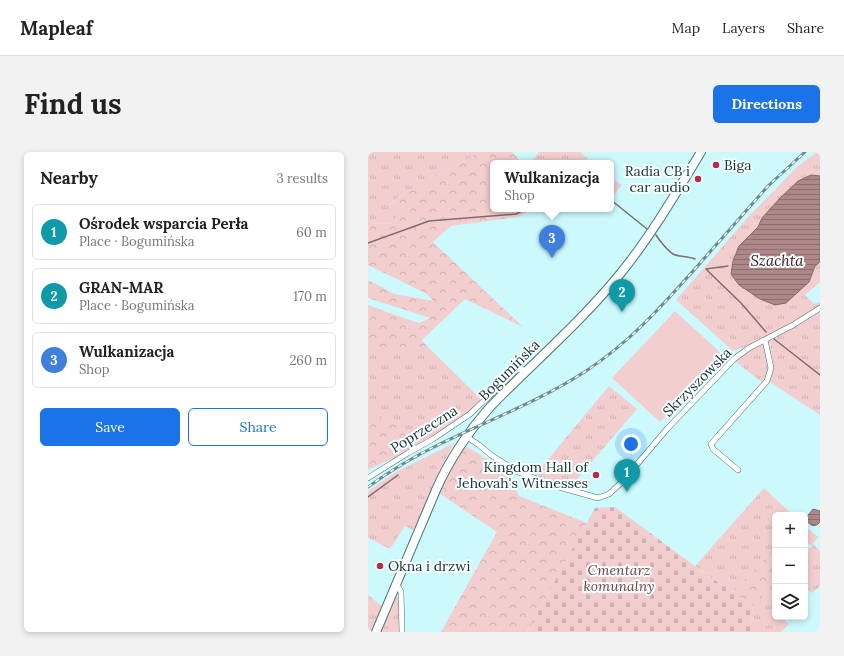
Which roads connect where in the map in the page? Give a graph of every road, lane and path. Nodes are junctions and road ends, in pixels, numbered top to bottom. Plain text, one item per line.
1 (701, 152) edge
2 (820, 308) edge
3 (765, 340) junction
4 (527, 371) junction
5 (467, 437) junction
6 (738, 470) dead end
7 (368, 478) edge
8 (396, 584) junction
9 (376, 632) edge
10 (402, 632) edge

1 - 4 main road, Bogumińska
2 - 3 street, Skrzyszowska
3 - 5 street, Skrzyszowska
3 - 6 street
4 - 5 main road, Bogumińska
4 - 7 street, Poprzeczna
5 - 8 main road, Bogumińska
8 - 9 main road, Bogumińska
8 - 10 street

